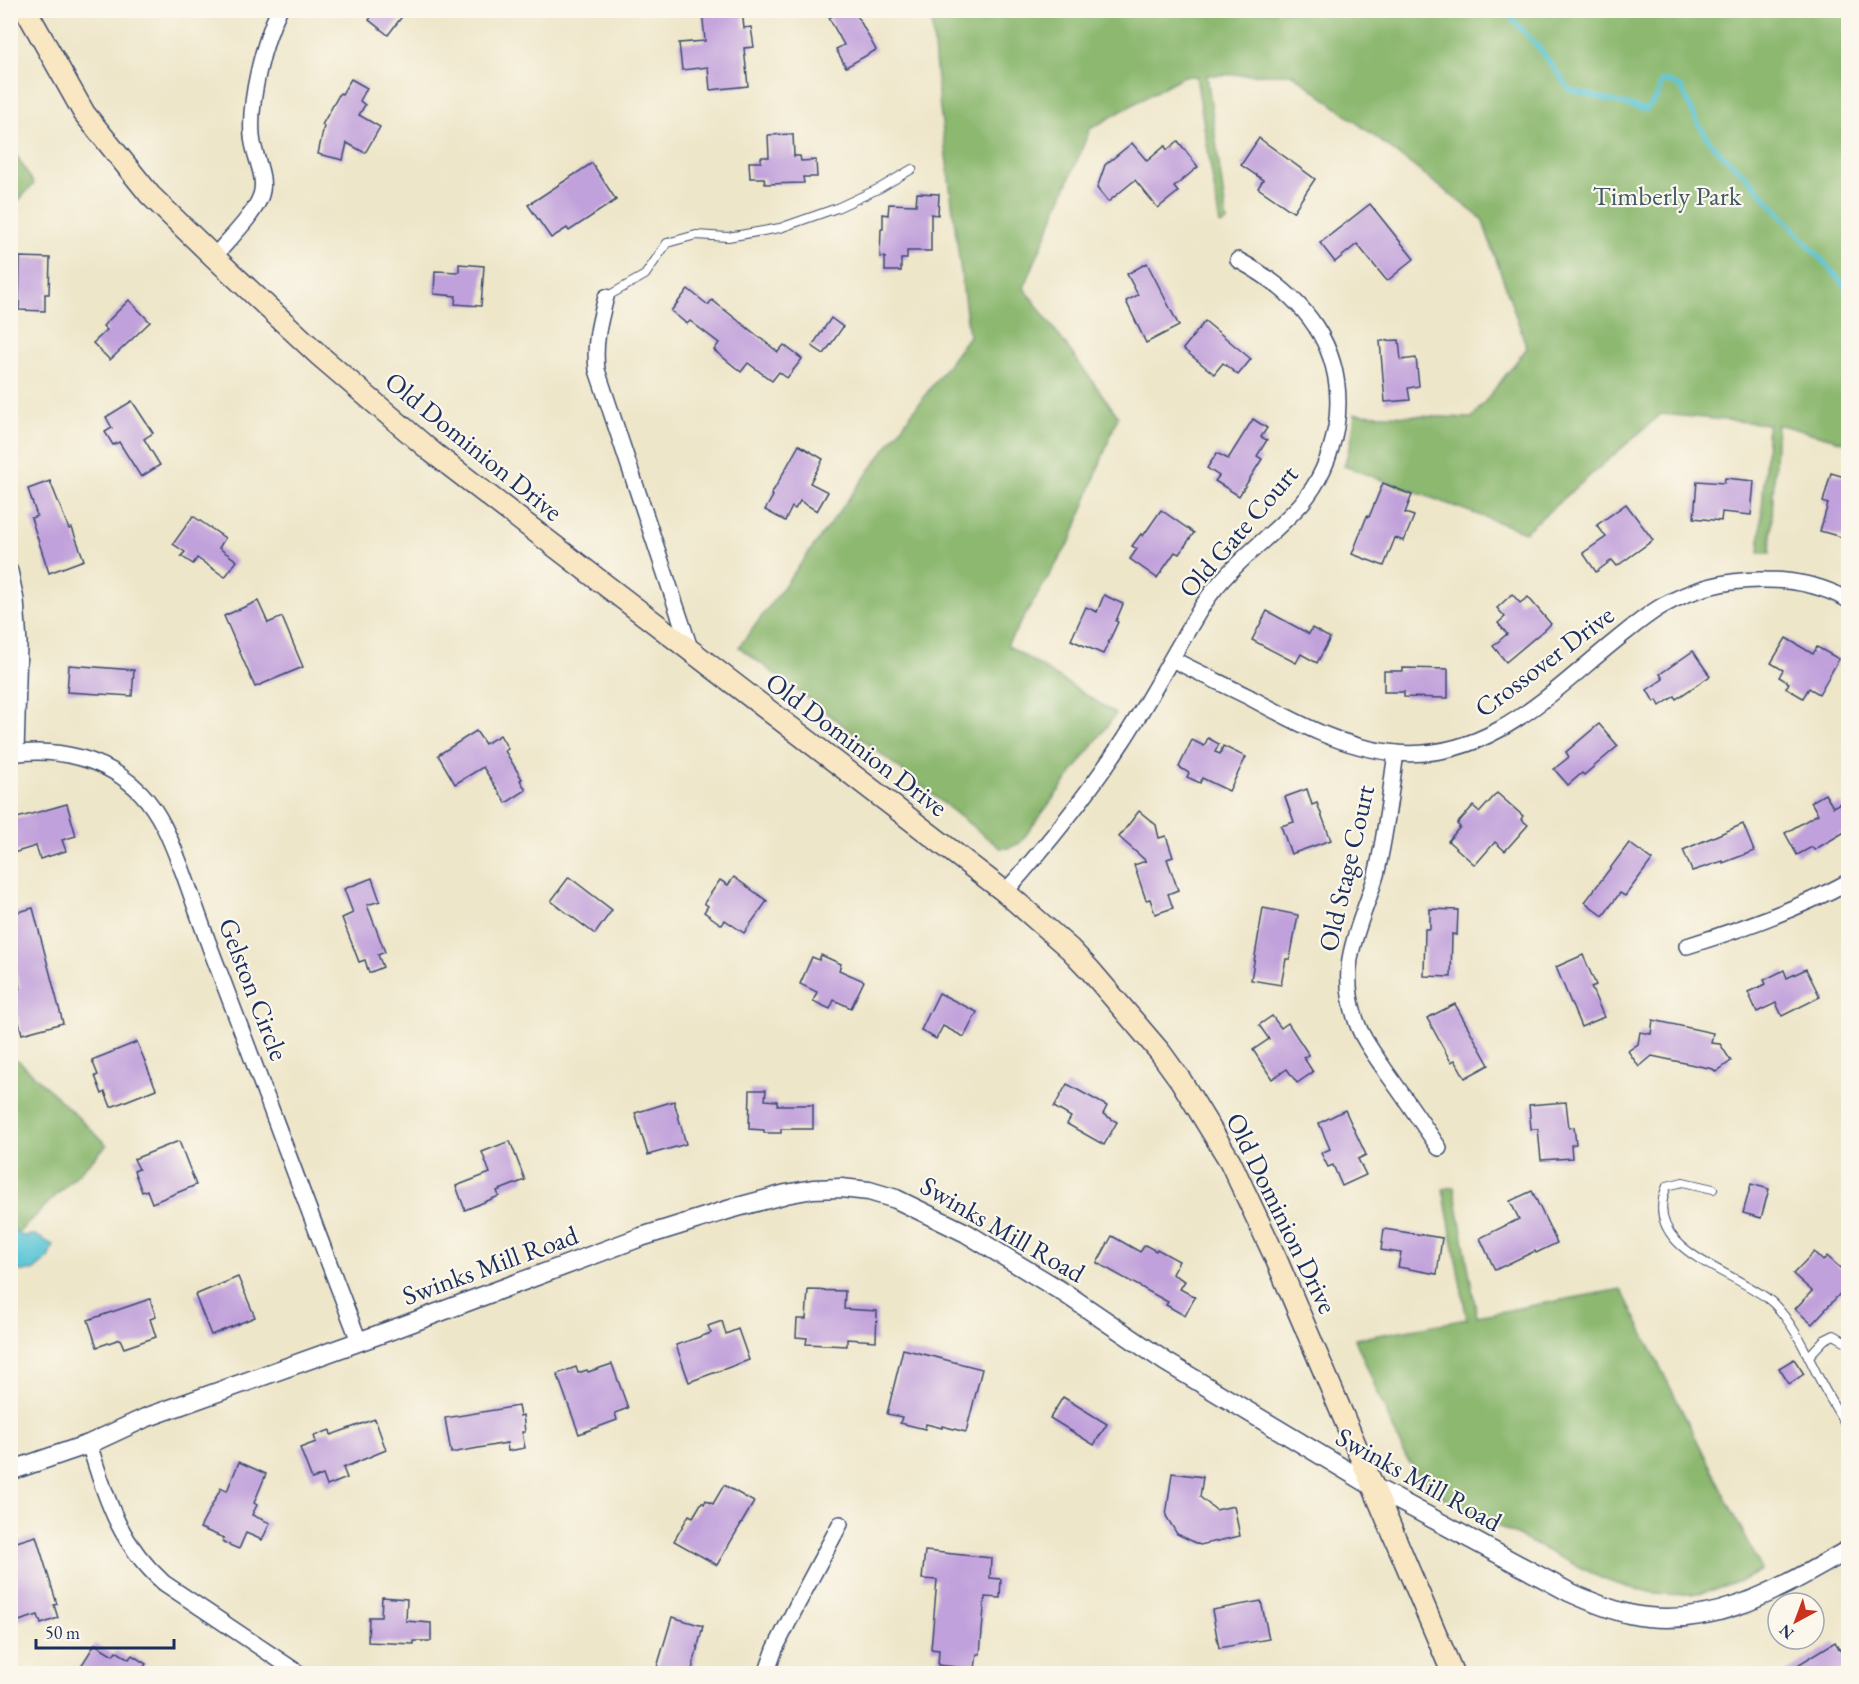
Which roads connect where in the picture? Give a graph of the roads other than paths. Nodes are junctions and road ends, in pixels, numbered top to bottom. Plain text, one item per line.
1 (26, 10) edge
2 (279, 10) edge
3 (912, 168) dead end
4 (214, 257) junction
5 (1238, 260) dead end
6 (606, 297) joint
7 (10, 571) edge
8 (1848, 600) edge
9 (692, 653) junction
10 (1172, 659) junction
11 (1396, 753) junction
12 (13, 754) edge
13 (1848, 882) edge
14 (1005, 892) junction
15 (1687, 946) dead end
16 (1439, 1149) dead end
17 (1713, 1189) dead end
18 (358, 1341) junction
19 (1848, 1342) edge
20 (1808, 1357) junction
21 (1848, 1430) edge
22 (89, 1444) junction
23 (10, 1471) edge
24 (1374, 1487) junction
25 (840, 1524) dead end
26 (1848, 1550) edge
27 (300, 1674) edge
28 (766, 1674) edge
29 (1453, 1674) edge

1 - 4 main road, Old Dominion Drive
2 - 4 street
3 - 6 lane
4 - 9 main road, Old Dominion Drive
5 - 10 street, Old Gate Court
6 - 9 street
7 - 12 street
8 - 11 street, Crossover Drive
9 - 14 main road, Old Dominion Drive
10 - 11 street, Crossover Drive
10 - 14 street, Old Gate Court
11 - 16 street, Old Stage Court
12 - 18 street, Gelston Circle
13 - 15 street
14 - 24 main road, Old Dominion Drive
17 - 20 lane
18 - 22 street, Swinks Mill Road
18 - 24 street, Swinks Mill Road
19 - 20 lane
20 - 21 lane
22 - 23 street, Swinks Mill Road
22 - 27 street
24 - 26 street, Swinks Mill Road
24 - 29 main road, Old Dominion Drive
25 - 28 street

